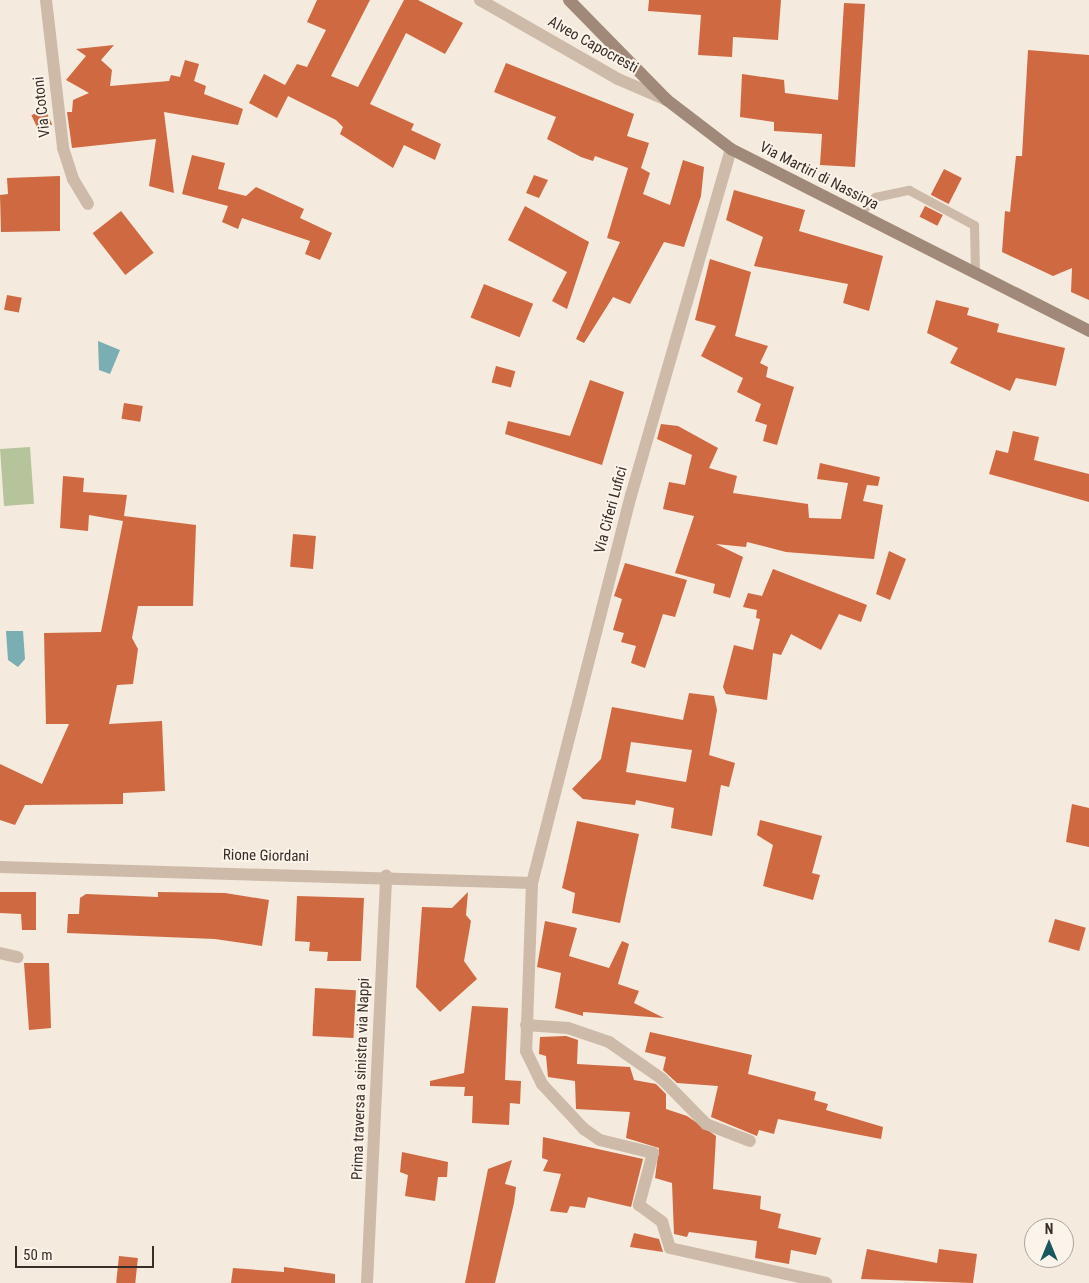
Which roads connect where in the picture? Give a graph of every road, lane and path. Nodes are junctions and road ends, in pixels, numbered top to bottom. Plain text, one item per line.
1 (46, 0) edge
2 (480, 0) edge
3 (569, 0) edge
4 (667, 100) junction
5 (731, 149) junction
6 (88, 204) dead end
7 (858, 215) junction
8 (975, 274) junction
9 (1089, 331) edge
10 (0, 866) edge
11 (386, 875) junction
12 (532, 883) junction
13 (0, 953) edge
14 (18, 956) dead end
15 (526, 1025) junction
16 (750, 1141) dead end
17 (367, 1283) edge
18 (826, 1283) edge

1 - 6 street, Via Cotoni
2 - 4 street, Alveo Capocresti
3 - 4 street, Via Martiri di Nassirya
4 - 5 street, Via Martiri di Nassirya
5 - 7 street, Via Martiri di Nassirya
5 - 12 street, Via Ciferi Lufici
7 - 8 street, Via Martiri di Nassirya
7 - 8 lane
8 - 9 street, Via Martiri di Nassirya
10 - 11 street, Rione Giordani
11 - 12 street, Rione Giordani
11 - 17 street, Prima traversa a sinistra via Nappi
12 - 15 street, Via Ciferi Lufici
13 - 14 street
15 - 16 street
15 - 18 street, Via Ciferi Lufici

